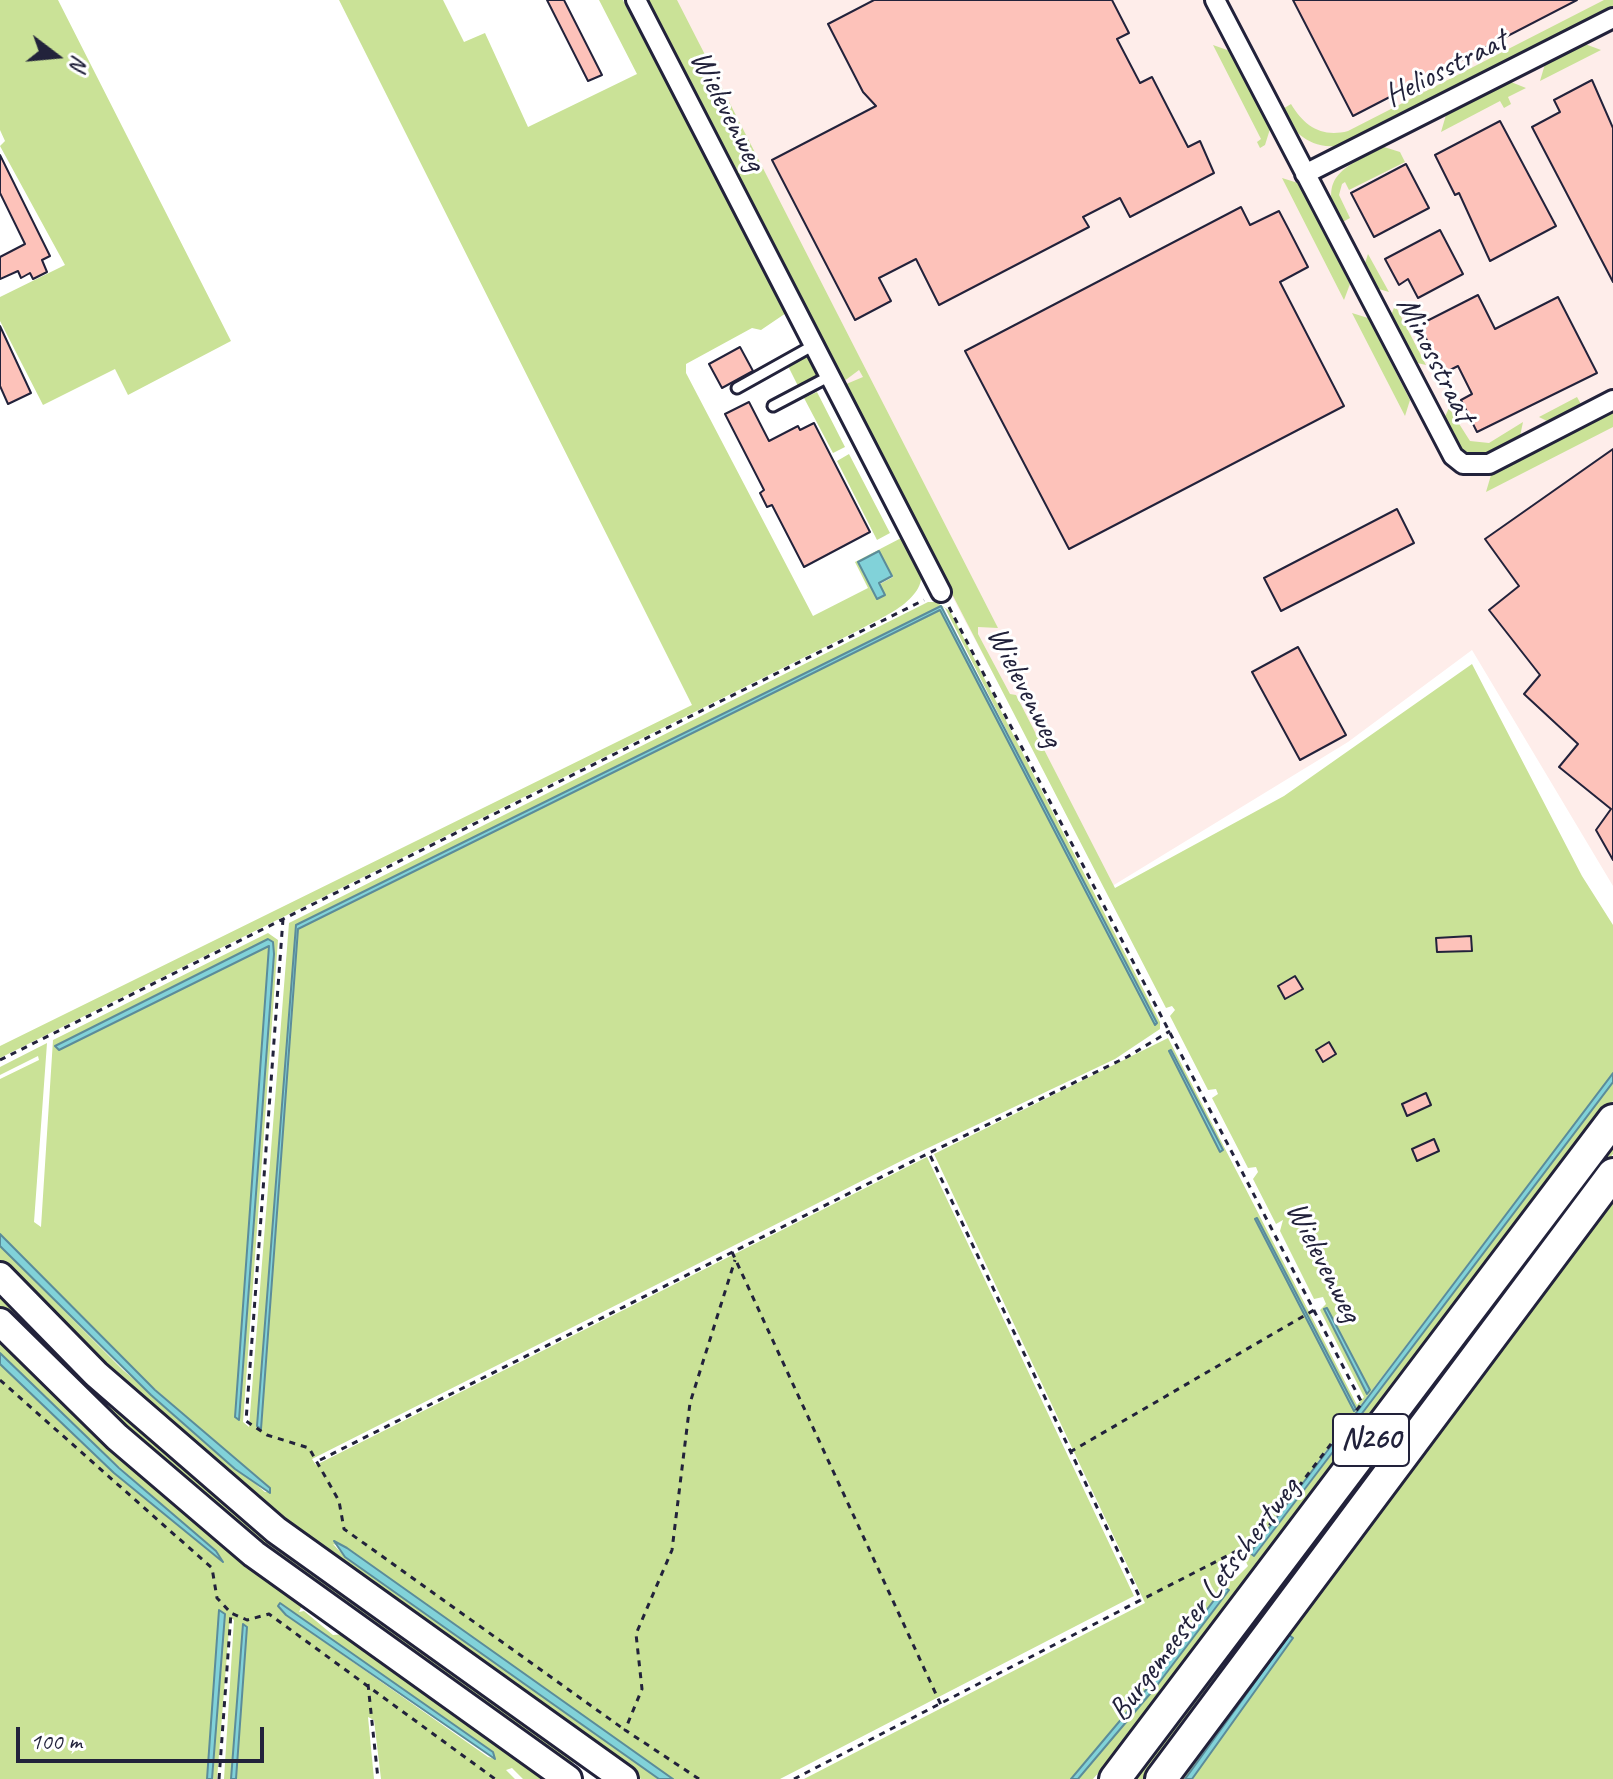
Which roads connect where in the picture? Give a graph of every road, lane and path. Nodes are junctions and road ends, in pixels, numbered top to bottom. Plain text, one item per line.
1 (636, 0) edge
2 (1215, 0) edge
3 (1613, 18) edge
4 (1305, 174) junction
5 (814, 345) junction
6 (830, 376) junction
7 (737, 388) dead end
8 (1613, 400) edge
9 (773, 406) dead end
10 (941, 592) junction
11 (283, 919) junction
12 (1170, 1031) junction
13 (0, 1060) edge
14 (1613, 1120) edge
15 (929, 1153) junction
16 (1613, 1174) edge
17 (732, 1252) junction
18 (735, 1260) junction
19 (0, 1276) edge
20 (1314, 1310) junction
21 (0, 1322) edge
22 (0, 1380) edge
23 (1070, 1452) junction
24 (319, 1461) junction
25 (1141, 1600) junction
26 (231, 1613) junction
27 (368, 1684) junction
28 (941, 1705) junction
29 (625, 1730) junction
30 (219, 1779) edge
31 (378, 1779) edge
32 (495, 1779) edge
33 (568, 1779) edge
34 (624, 1779) edge
35 (699, 1779) edge
36 (794, 1779) edge
37 (1115, 1779) edge
38 (1161, 1779) edge

1 - 5 street, Wielevenweg
2 - 4 street
3 - 4 street, Heliosstraat
4 - 8 street, Minosstraat
5 - 6 street, Wielevenweg
5 - 7 lane
6 - 9 lane
6 - 10 street, Wielevenweg
10 - 11 path
10 - 12 path, Wielevenweg
11 - 13 path
11 - 24 path
12 - 15 path
12 - 20 path, Wielevenweg
14 - 37 main road, Burgemeester Letschertweg / N260
15 - 17 path
15 - 23 path
16 - 38 main road, N260
17 - 18 path
17 - 24 path
18 - 28 path
18 - 29 path
19 - 34 main road
20 - 23 path
20 - 25 path, Wielevenweg
21 - 33 main road
22 - 26 path
23 - 25 path
24 - 29 path
25 - 28 path
26 - 27 path
26 - 30 path
27 - 31 path
27 - 32 path
28 - 36 path
29 - 35 path

